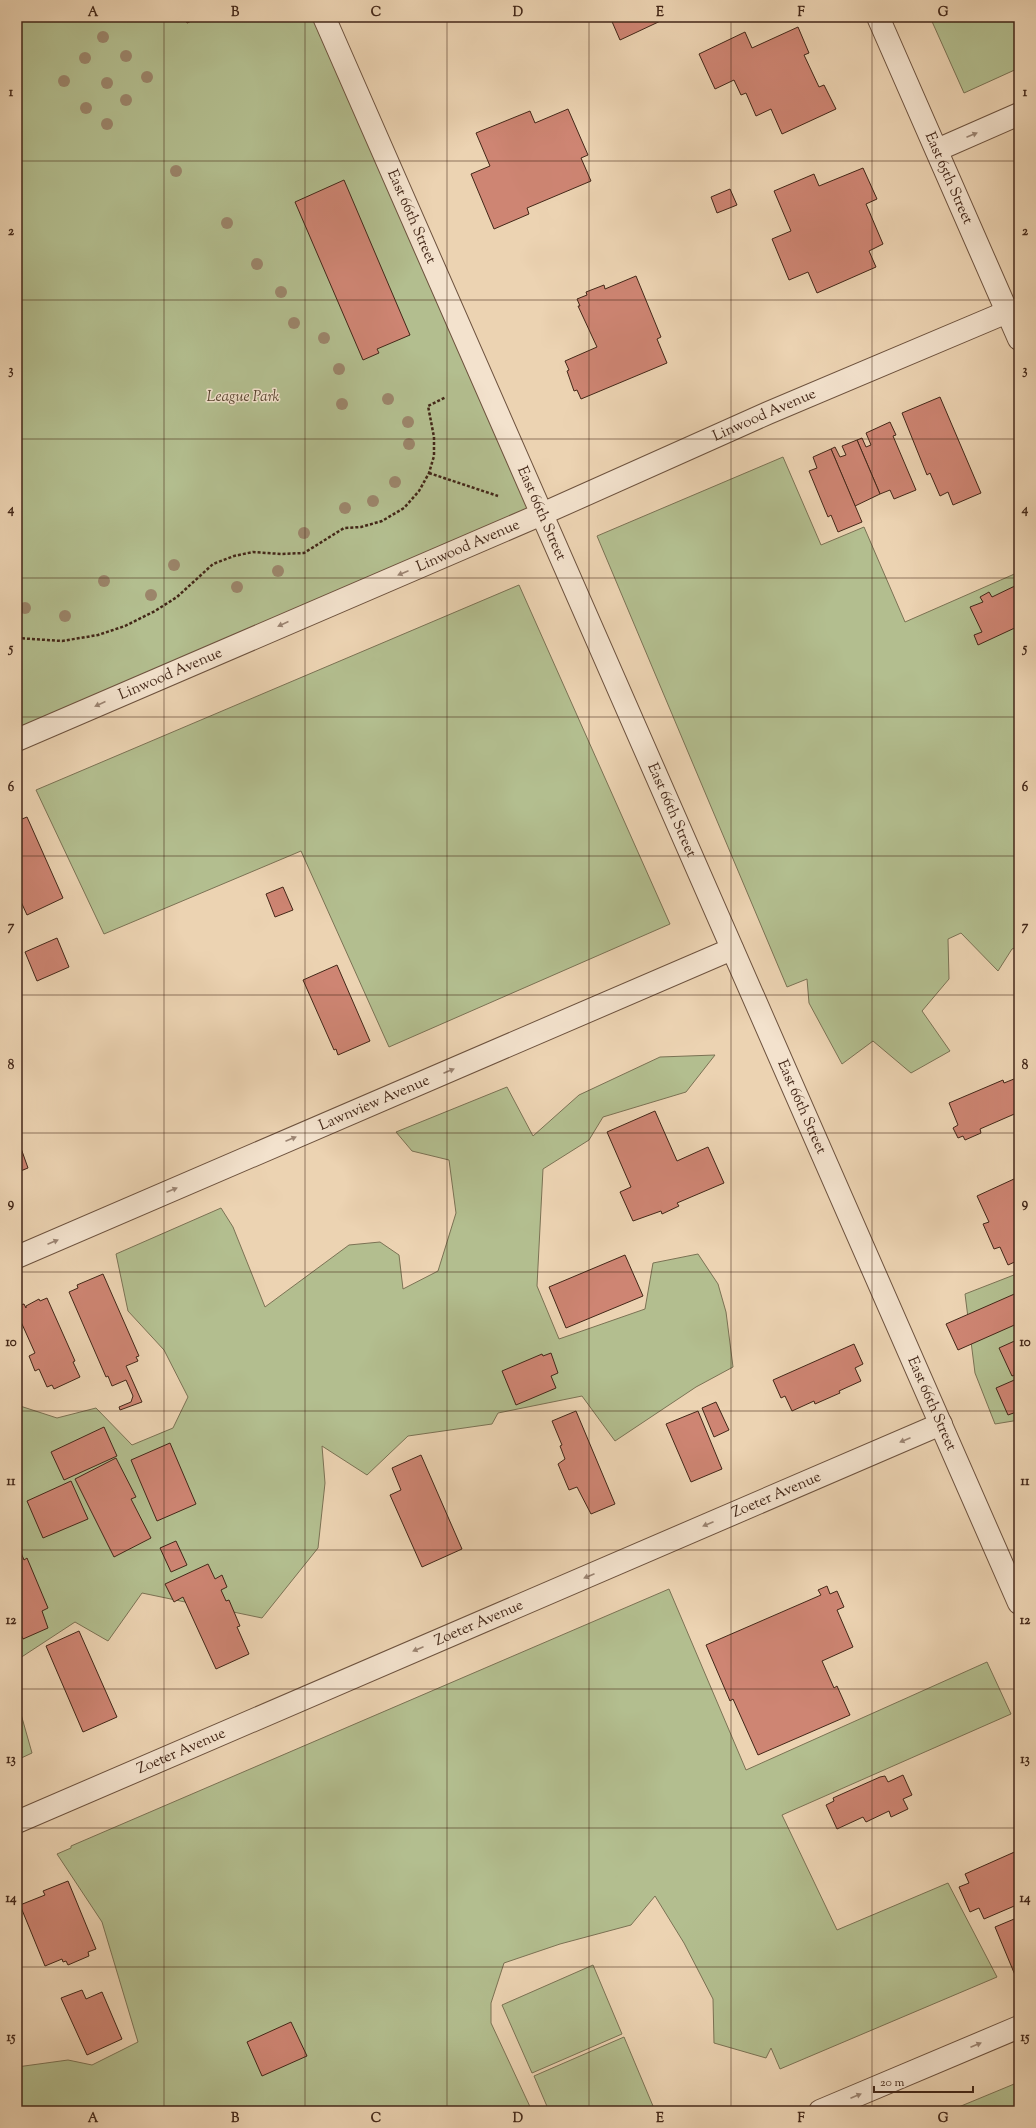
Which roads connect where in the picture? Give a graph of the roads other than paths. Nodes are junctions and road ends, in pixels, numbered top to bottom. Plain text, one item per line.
1 (324, 17) edge
2 (878, 17) edge
3 (1019, 114) edge
4 (937, 150) junction
5 (1007, 312) junction
6 (1019, 339) edge
7 (542, 514) junction
8 (17, 740) edge
9 (732, 949) junction
10 (17, 1257) edge
11 (941, 1424) junction
12 (1019, 1603) edge
13 (17, 1822) edge
14 (1019, 2027) edge
15 (820, 2111) edge

1 - 7 street, East 66th Street
2 - 4 street, East 65th Street
4 -> 3 street
4 - 5 street, East 65th Street
5 - 6 street, East 65th Street
5 - 7 street, Linwood Avenue
7 -> 8 street, Linwood Avenue
7 - 9 street, East 66th Street
10 -> 9 street, Lawnview Avenue
9 - 11 street, East 66th Street
11 - 12 street, East 66th Street
11 -> 13 street, Zoeter Avenue
15 -> 14 street

